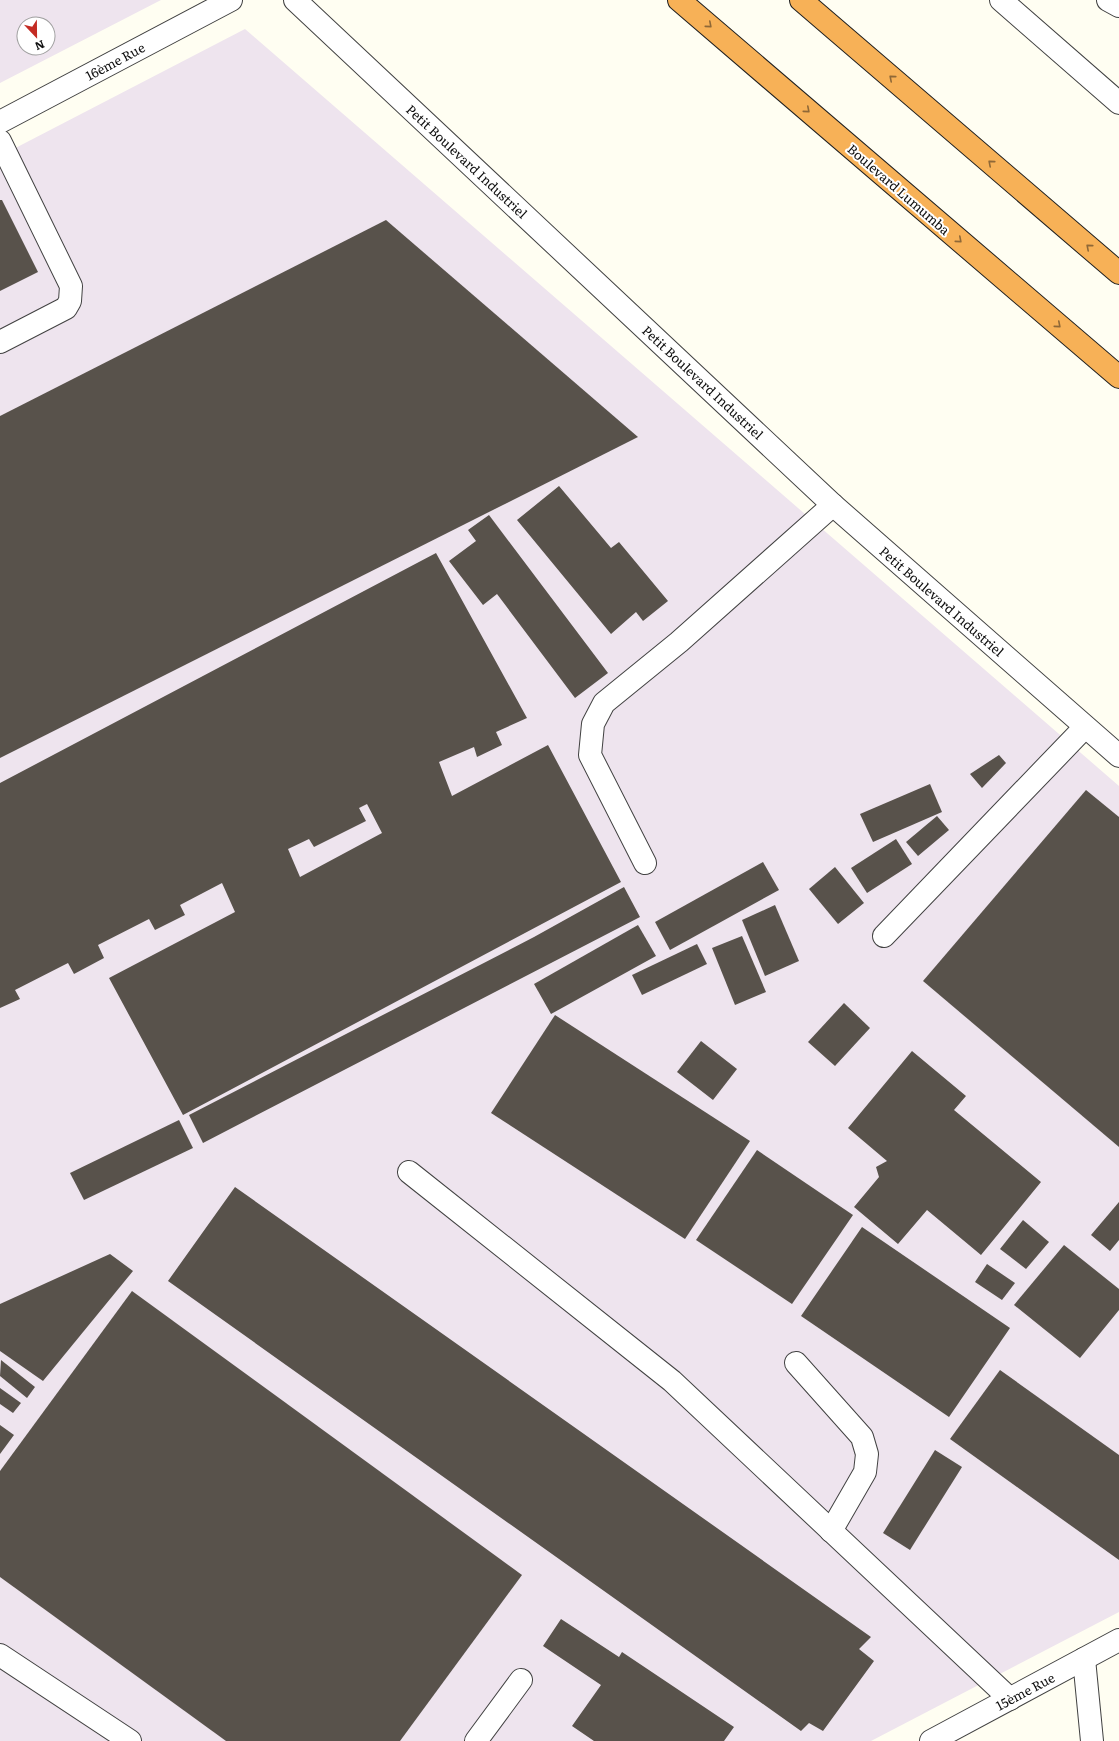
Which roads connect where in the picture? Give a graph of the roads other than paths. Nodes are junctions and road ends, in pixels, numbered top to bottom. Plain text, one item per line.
1 (231, 0) edge
2 (296, 0) edge
3 (679, 0) edge
4 (801, 0) edge
5 (1001, 0) edge
6 (1108, 0) edge
7 (1119, 6) edge
8 (1119, 103) edge
9 (0, 122) edge
10 (0, 141) edge
11 (1119, 273) edge
12 (0, 342) edge
13 (1119, 377) edge
14 (833, 505) junction
15 (1085, 727) junction
16 (1119, 756) edge
17 (645, 863) dead end
18 (884, 936) dead end
19 (408, 1172) dead end
20 (796, 1363) dead end
21 (831, 1531) junction
22 (1119, 1640) edge
23 (0, 1654) edge
24 (1084, 1659) junction
25 (521, 1680) dead end
26 (1010, 1699) junction
27 (130, 1741) edge
28 (476, 1741) edge
29 (931, 1741) edge
30 (1092, 1741) edge

1 - 9 street, 16ème Rue
2 - 14 street, Petit Boulevard Industriel
3 -> 13 highway, Boulevard Lumumba
11 -> 4 highway
5 - 8 street
6 - 7 street
10 - 12 street
14 - 15 street, Petit Boulevard Industriel
14 - 17 street
15 - 16 street, Petit Boulevard Industriel
15 - 18 street
19 - 21 street
20 - 21 street
21 - 26 street
22 - 24 street, 15ème Rue
23 - 27 street
24 - 26 street, 15ème Rue
24 - 30 street
25 - 28 street
26 - 29 street, 15ème Rue

